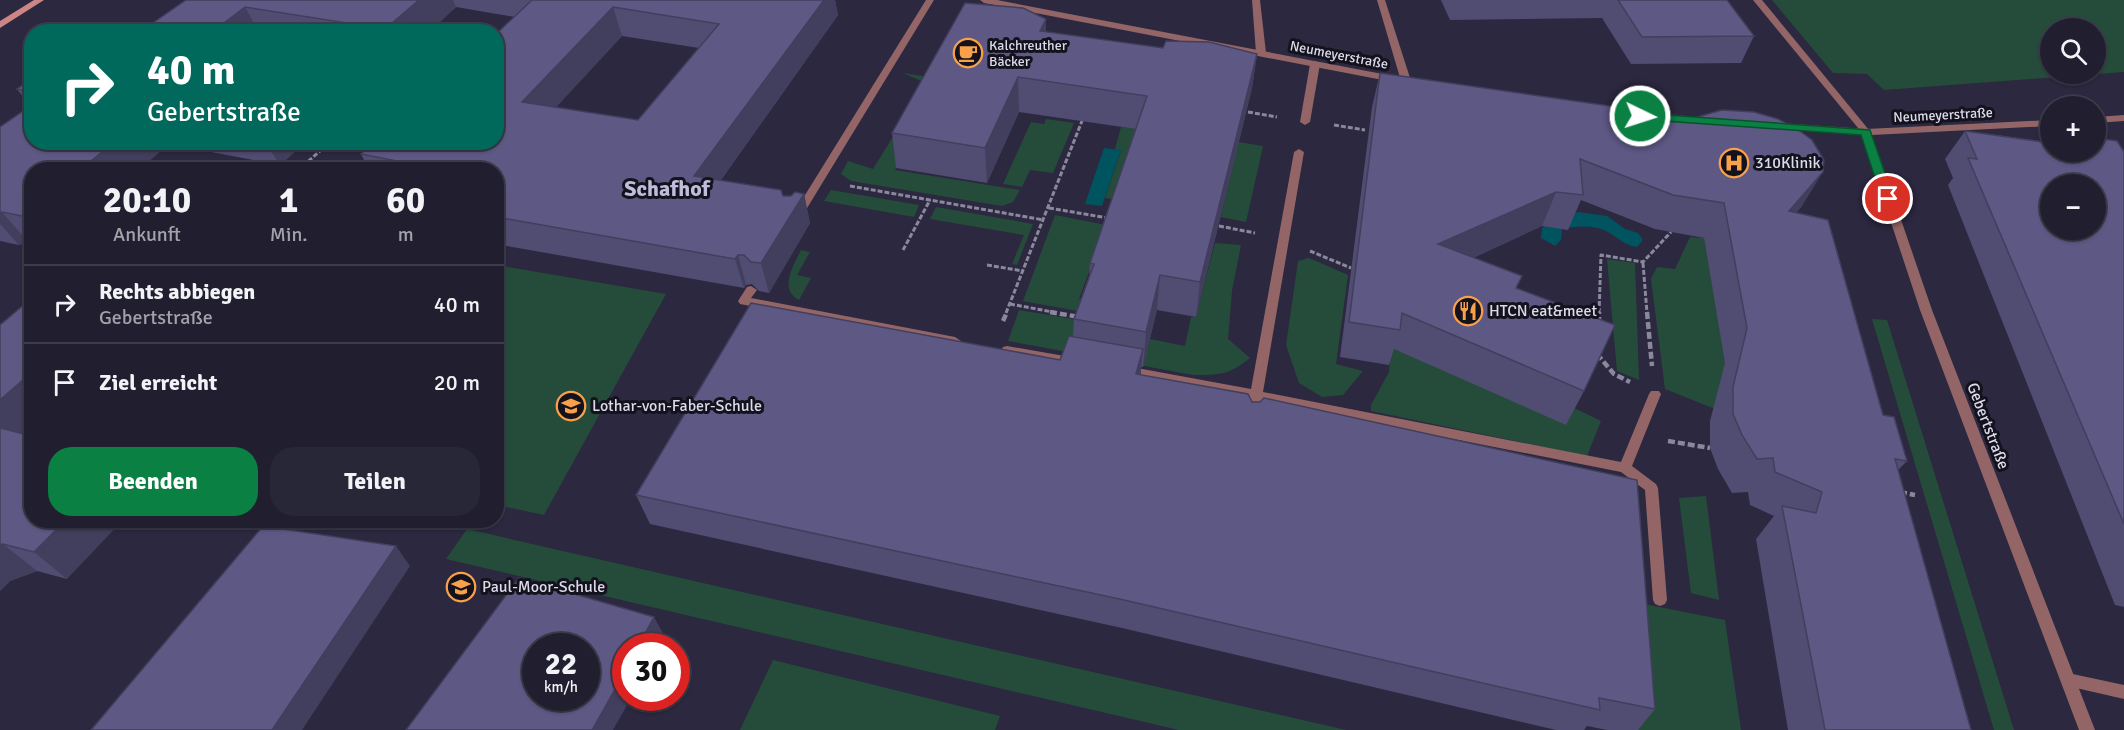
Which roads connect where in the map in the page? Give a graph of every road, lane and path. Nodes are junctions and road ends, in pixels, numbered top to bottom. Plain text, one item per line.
1 (40, 0) edge
2 (930, 0) edge
3 (984, 0) edge
4 (1256, 0) edge
5 (1381, 0) edge
6 (1757, 0) edge
7 (0, 25) edge
8 (1261, 53) junction
9 (1316, 64) junction
10 (1406, 81) junction
11 (1418, 83) edge
12 (1248, 112) edge
13 (1273, 117) dead end
14 (2106, 120) edge
15 (1082, 121) edge
16 (2122, 121) edge
17 (1305, 123) dead end
18 (2040, 123) edge
19 (1771, 126) edge
20 (1866, 132) junction
21 (321, 150) edge
22 (1299, 152) dead end
23 (308, 162) edge
24 (819, 181) junction
25 (930, 200) junction
26 (1049, 208) junction
27 (1115, 219) edge
28 (794, 220) edge
29 (1044, 220) junction
30 (1671, 232) dead end
31 (903, 250) dead end
32 (1643, 262) junction
33 (987, 265) dead end
34 (1023, 271) junction
35 (751, 290) edge
36 (1010, 304) junction
37 (1086, 318) edge
38 (1599, 333) edge
39 (969, 343) edge
40 (1599, 344) edge
41 (992, 347) joint
42 (1588, 351) edge
43 (1599, 355) junction
44 (1084, 364) edge
45 (1119, 370) edge
46 (1655, 394) junction
47 (1257, 395) junction
48 (1252, 416) edge
49 (1638, 436) junction
50 (1710, 448) dead end
51 (1625, 468) junction
52 (1895, 491) edge
53 (1915, 495) dead end
54 (1660, 600) dead end
55 (2068, 680) junction
56 (2124, 692) edge
57 (2086, 730) edge

1 - 7 street
2 - 24 street
3 - 8 street, Neumeyerstraße
4 - 8 street
5 - 10 street
6 - 20 street
8 - 9 street, Neumeyerstraße
9 - 10 street, Neumeyerstraße
9 - 17 street
10 - 11 street, Neumeyerstraße
12 - 13 path
14 - 16 street
15 - 26 path
18 - 20 street, Neumeyerstraße
19 - 20 street, Neumeyerstraße
20 - 55 street, Gebertstraße
21 - 23 path
22 - 47 street
24 - 25 path
24 - 28 street
25 - 29 path
25 - 31 path
26 - 27 path
26 - 29 path
29 - 34 path
30 - 32 path
32 - 38 path
32 - 46 path
33 - 34 path
34 - 36 path
35 - 39 street
36 - 37 path
36 - 41 path
40 - 43 path
41 - 44 street
42 - 43 path
43 - 46 path
45 - 47 street
46 - 49 street
47 - 48 street
47 - 51 street
49 - 50 path
49 - 51 street
51 - 54 street
52 - 53 path
55 - 56 street
55 - 57 street, Gebertstraße

